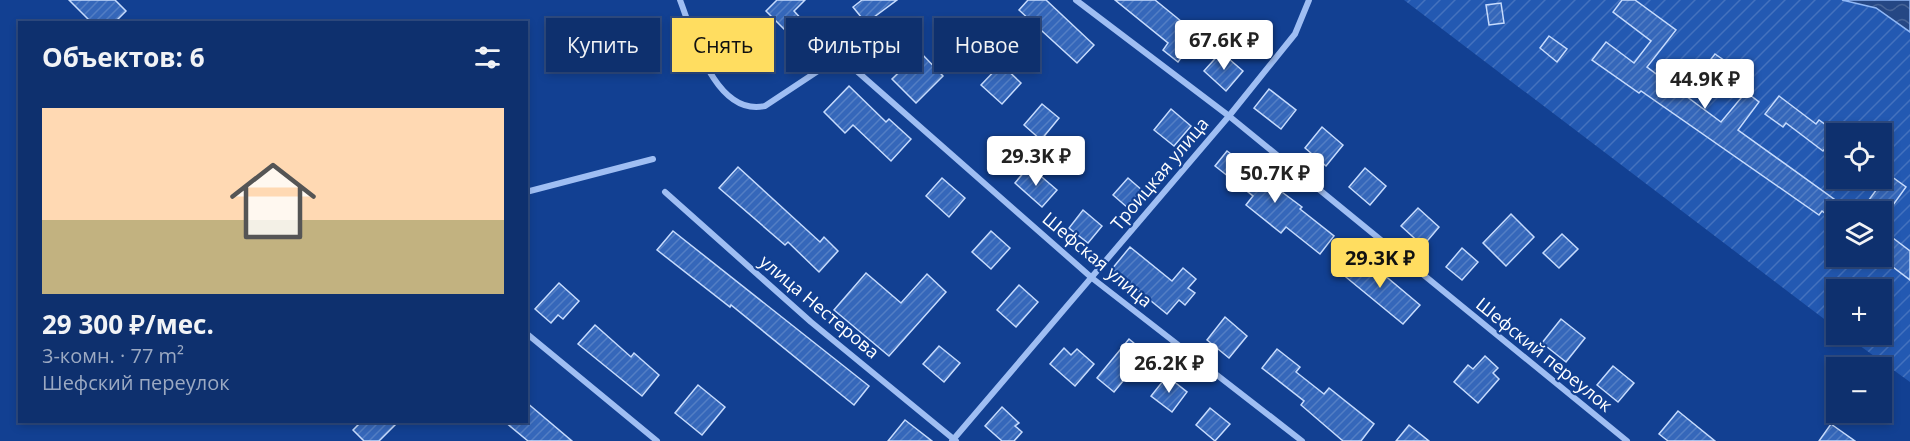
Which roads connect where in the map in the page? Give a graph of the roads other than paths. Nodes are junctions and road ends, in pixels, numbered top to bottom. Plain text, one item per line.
1 (680, 0) edge
2 (1076, 0) edge
3 (1309, 0) edge
4 (1229, 116) junction
5 (653, 159) dead end
6 (528, 191) edge
7 (665, 192) dead end
8 (1092, 278) junction
9 (528, 335) edge
10 (954, 440) edge
11 (657, 441) edge
12 (1302, 441) edge
13 (1627, 441) edge

1 - 8 street, Шефская улица
2 - 4 street, Шефский переулок
3 - 4 street, Троицкая улица
4 - 8 street, Троицкая улица
4 - 13 street, Шефский переулок
5 - 6 street
7 - 10 street, улица Нестерова
8 - 10 street, Троицкая улица
8 - 12 street, Шефская улица
9 - 11 street

